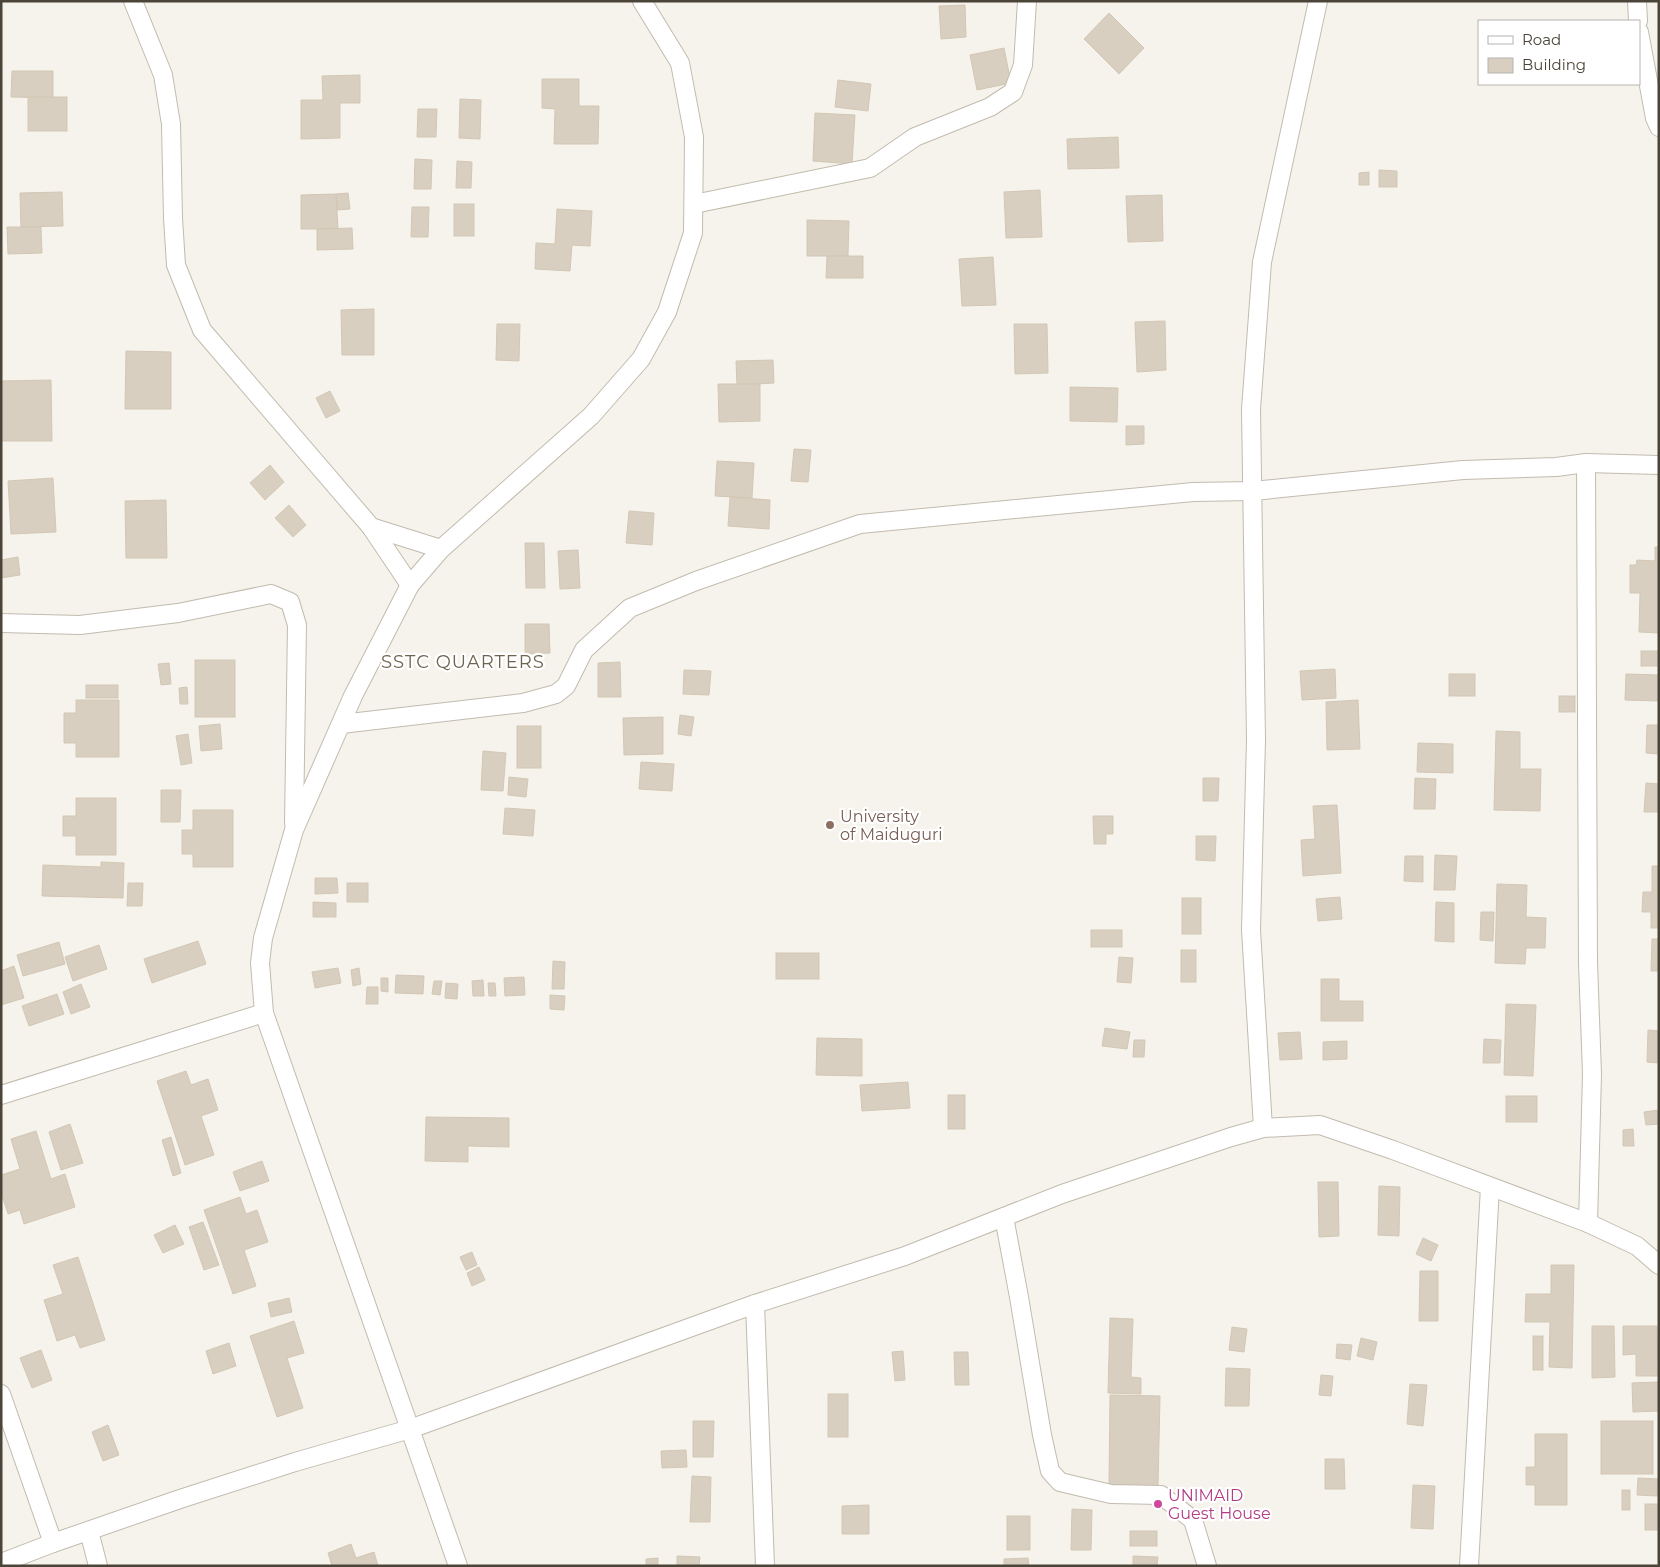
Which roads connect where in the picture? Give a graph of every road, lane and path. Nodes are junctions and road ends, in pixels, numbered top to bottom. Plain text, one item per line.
1 (133, 1) edge
2 (642, 1) edge
3 (1027, 1) edge
4 (1318, 1) edge
5 (1638, 1) edge
6 (1638, 20) edge
7 (1640, 37) edge
8 (1659, 127) edge
9 (694, 204) junction
10 (1586, 463) junction
11 (1659, 465) edge
12 (1253, 491) junction
13 (371, 527) junction
14 (441, 549) junction
15 (410, 585) junction
16 (1, 623) edge
17 (341, 724) junction
18 (294, 830) junction
19 (264, 1013) junction
20 (1, 1095) edge
21 (1263, 1128) junction
22 (1490, 1187) junction
23 (1004, 1217) junction
24 (1588, 1223) junction
25 (1659, 1264) edge
26 (755, 1304) junction
27 (1, 1394) edge
28 (410, 1429) junction
29 (90, 1532) junction
30 (53, 1543) junction
31 (1, 1563) edge
32 (98, 1566) edge
33 (458, 1566) edge
34 (766, 1566) edge
35 (1207, 1566) edge
36 (1469, 1566) edge

1 - 13 street
2 - 9 street
3 - 9 street
4 - 12 street
5 - 6 street
7 - 8 street
9 - 14 street
10 - 11 street
10 - 12 street
10 - 24 street
12 - 17 street
12 - 21 street
13 - 14 street
13 - 15 street
14 - 15 street
15 - 17 street
16 - 18 street
17 - 18 street
18 - 19 street
19 - 20 street
19 - 28 street
21 - 22 street
21 - 23 street
22 - 24 street
22 - 36 street
23 - 26 street
23 - 35 street
24 - 25 street
26 - 28 street
26 - 34 street
27 - 30 street
28 - 29 street
28 - 33 street
29 - 30 street
29 - 32 street
30 - 31 street

